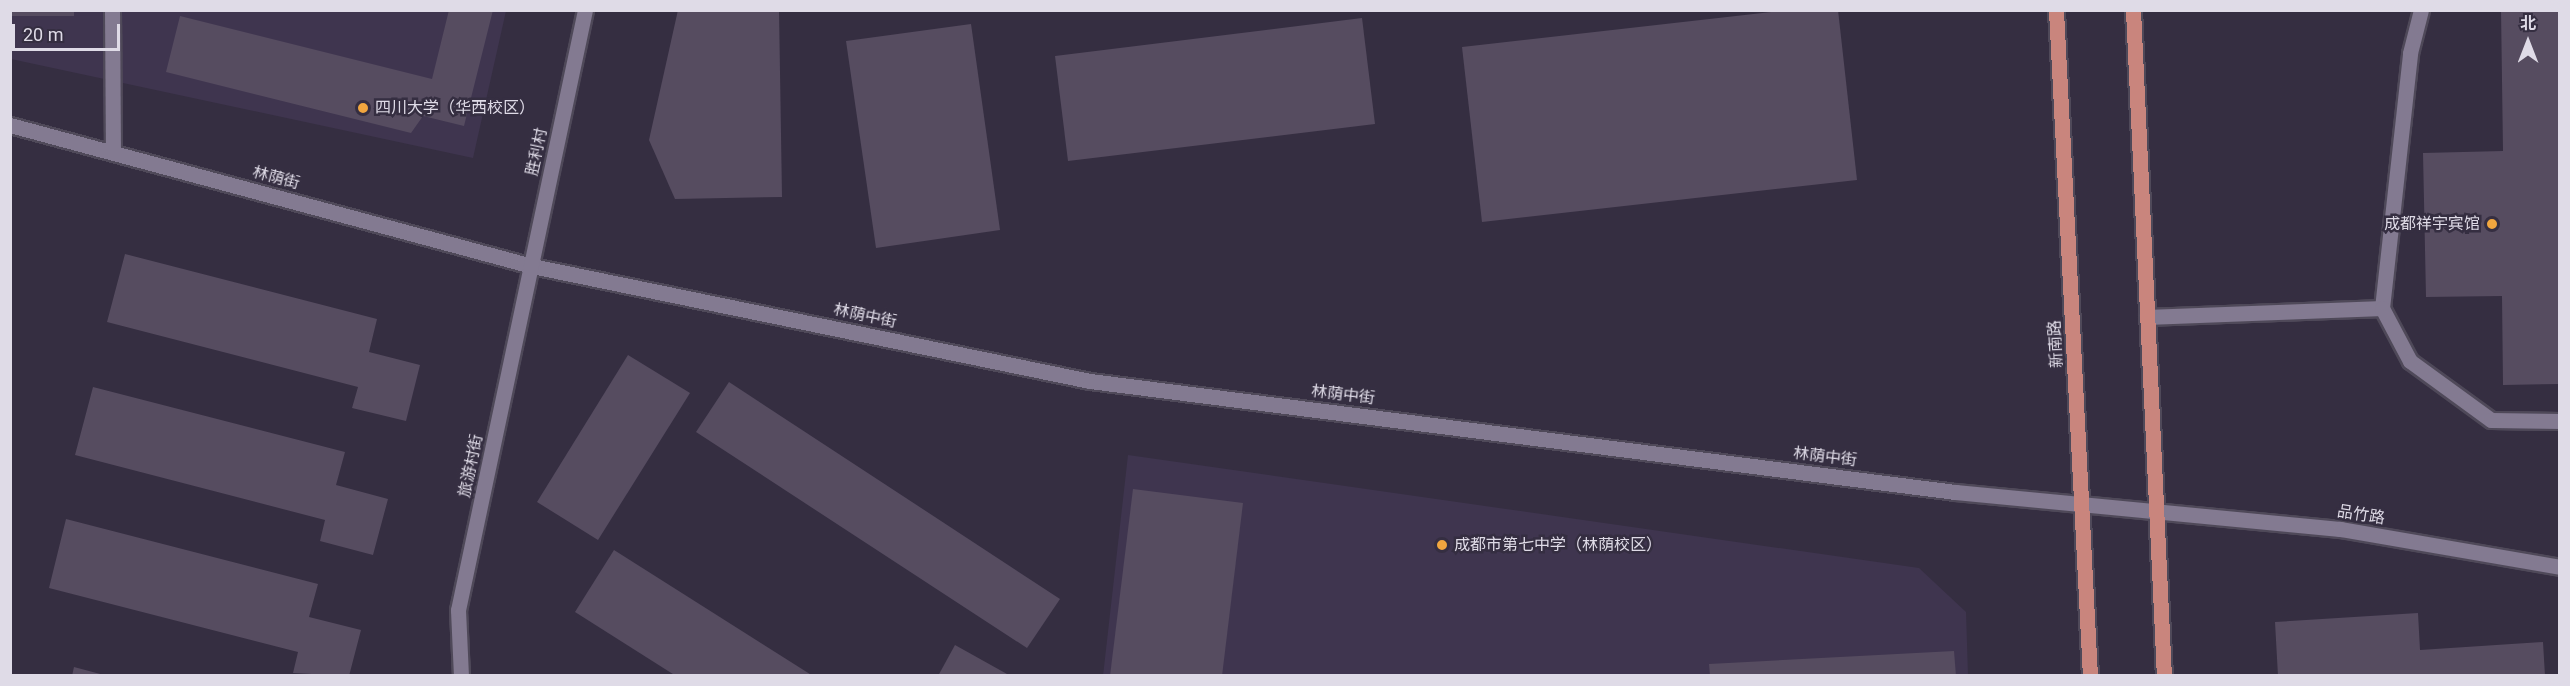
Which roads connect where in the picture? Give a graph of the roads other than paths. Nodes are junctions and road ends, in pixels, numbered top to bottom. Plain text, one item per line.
1 (112, 10) edge
2 (585, 10) edge
3 (2056, 10) edge
4 (2133, 10) edge
5 (2421, 10) edge
6 (10, 125) edge
7 (112, 152) junction
8 (532, 266) junction
9 (2382, 308) junction
10 (2147, 317) junction
11 (2559, 421) edge
12 (2083, 503) junction
13 (2156, 510) junction
14 (2559, 567) edge
15 (461, 675) edge
16 (2090, 675) edge
17 (2164, 675) edge

1 - 7 street
2 - 8 street, 胜利村
3 - 12 main road, 新南路
4 - 10 main road
5 - 9 street
6 - 7 street, 林荫街
7 - 8 street, 林荫街
8 - 12 street, 林荫中街
8 - 15 street, 旅游村街
9 - 10 street
9 - 11 street
10 - 13 main road
12 - 13 street, 林荫中街
12 - 16 main road, 新南路
13 - 14 street, 品竹路
13 - 17 main road

